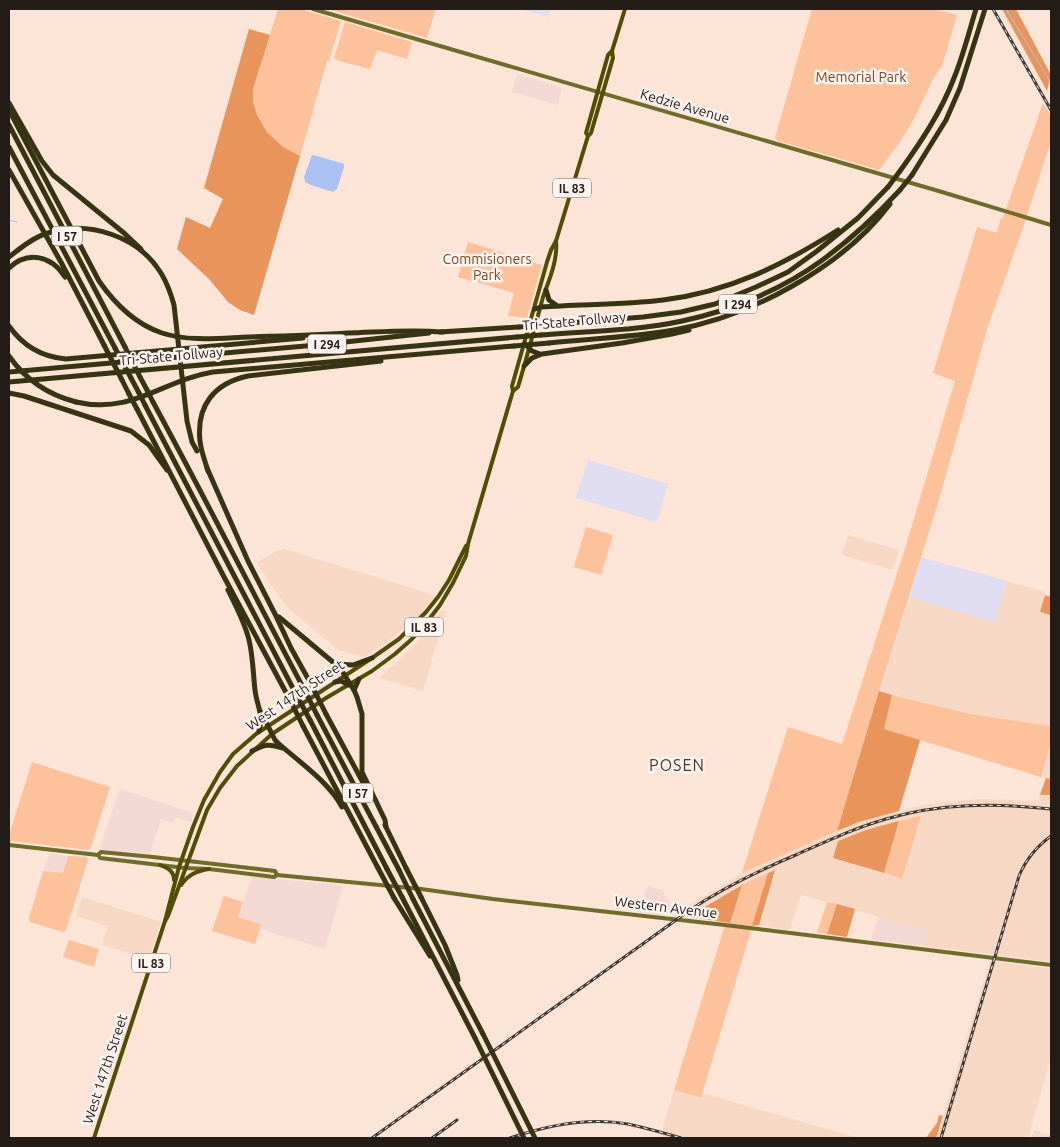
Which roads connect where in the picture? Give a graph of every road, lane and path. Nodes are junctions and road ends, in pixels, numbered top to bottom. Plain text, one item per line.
1 (313, 9) edge
2 (625, 9) edge
3 (976, 9) edge
4 (985, 11) edge
5 (612, 51) junction
6 (597, 92) junction
7 (602, 94) junction
8 (9, 103) edge
9 (9, 110) edge
10 (9, 125) edge
11 (588, 136) junction
12 (9, 146) edge
13 (9, 170) edge
14 (900, 190) junction
15 (858, 218) junction
16 (1051, 225) edge
17 (556, 241) junction
18 (143, 251) junction
19 (9, 258) edge
20 (9, 268) edge
21 (546, 290) junction
22 (79, 298) junction
23 (558, 306) junction
24 (541, 307) junction
25 (535, 309) junction
26 (715, 319) junction
27 (9, 326) edge
28 (443, 332) junction
29 (323, 334) junction
30 (525, 344) junction
31 (529, 349) junction
32 (421, 354) junction
33 (542, 354) junction
34 (9, 356) edge
35 (524, 366) junction
36 (9, 372) edge
37 (9, 382) edge
38 (513, 391) junction
39 (9, 392) edge
40 (199, 450) junction
41 (172, 475) junction
42 (468, 544) junction
43 (230, 589) junction
44 (275, 614) junction
45 (372, 658) junction
46 (336, 664) junction
47 (345, 676) junction
48 (359, 679) junction
49 (335, 682) junction
50 (350, 685) junction
51 (354, 690) junction
52 (259, 708) junction
53 (268, 725) junction
54 (258, 731) junction
55 (272, 734) junction
56 (284, 748) junction
57 (252, 751) junction
58 (350, 816) junction
59 (386, 827) junction
60 (9, 845) edge
61 (98, 855) junction
62 (182, 860) junction
63 (188, 861) junction
64 (160, 865) junction
65 (179, 868) junction
66 (185, 868) junction
67 (209, 869) junction
68 (277, 875) junction
69 (175, 891) junction
70 (1051, 966) edge
71 (438, 967) junction
72 (458, 985) junction
73 (94, 1138) edge
74 (524, 1138) edge
75 (535, 1138) edge

1 - 6 main road, Kedzie Avenue
2 - 5 main road, IL 83
3 - 15 highway, Tri-State Tollway / I 294, bridge
4 - 14 highway, Tri-State Tollway / I 294, bridge
5 - 6 main road, IL 83
5 - 7 main road, IL 83
6 - 7 main road, Kedzie Avenue
6 - 11 main road, West 147th Street / IL 83
7 - 11 main road, West 147th Street / IL 83
7 - 16 main road, Kedzie Avenue
8 - 18 highway, bridge
9 - 29 highway
10 - 72 highway, I 57, bridge
11 - 17 main road, West 147th Street / IL 83
12 - 71 highway, I 57, bridge
13 - 22 highway
14 - 26 highway
14 - 37 highway, Tri-State Tollway / I 294, bridge
15 - 23 highway
15 - 28 highway, Tri-State Tollway / I 294, bridge
17 - 21 main road, West 147th Street / IL 83
17 - 25 main road, West 147th Street / IL 83
18 - 19 highway, bridge
18 - 40 highway, bridge
20 - 22 highway
21 - 23 highway
21 - 24 main road, West 147th Street / IL 83
22 - 41 highway, bridge
23 - 24 highway
24 - 25 highway
24 - 31 main road, West 147th Street / IL 83
25 - 30 main road, West 147th Street / IL 83
26 - 32 highway, bridge
26 - 33 highway
27 - 29 highway
28 - 29 highway
28 - 36 highway, Tri-State Tollway / I 294
30 - 31 highway
30 - 38 main road, West 147th Street / IL 83
31 - 33 highway
31 - 35 main road, West 147th Street / IL 83
32 - 34 highway, bridge
32 - 40 highway
33 - 35 highway
35 - 38 main road, West 147th Street / IL 83
38 - 42 main road, West 147th Street / IL 83
39 - 41 highway
40 - 44 highway
41 - 43 highway
42 - 45 main road, West 147th Street / IL 83
42 - 48 main road, West 147th Street / IL 83
43 - 52 highway
43 - 58 highway, bridge
44 - 46 highway
44 - 59 highway, bridge
45 - 46 highway
45 - 47 main road, West 147th Street / IL 83
46 - 47 highway
47 - 49 main road, West 147th Street / IL 83
47 - 50 highway
48 - 50 main road, West 147th Street / IL 83
48 - 51 highway
49 - 50 highway
49 - 53 main road, West 147th Street / IL 83
50 - 51 highway
50 - 55 main road, West 147th Street / IL 83
51 - 59 highway
52 - 53 highway
52 - 54 highway
53 - 54 main road, West 147th Street / IL 83
53 - 55 highway
54 - 62 main road, West 147th Street / IL 83
55 - 56 highway
55 - 57 main road, West 147th Street / IL 83
56 - 57 highway
56 - 58 highway
57 - 63 main road, West 147th Street / IL 83
58 - 71 highway, bridge
59 - 72 highway, bridge
60 - 61 main road
61 - 62 main road, Western Avenue
61 - 64 main road, Western Avenue
62 - 63 main road, Western Avenue
62 - 65 main road, West 147th Street / IL 83
63 - 66 main road, West 147th Street / IL 83
63 - 68 main road, Western Avenue
64 - 65 main road, Western Avenue
64 - 69 main road
65 - 66 main road, Western Avenue
65 - 69 main road, West 147th Street / IL 83
66 - 67 main road, Western Avenue
66 - 69 main road, West 147th Street / IL 83
67 - 68 main road, Western Avenue
67 - 69 main road
68 - 70 main road, Western Avenue
69 - 73 main road, West 147th Street / IL 83
71 - 74 highway, I 57, bridge
72 - 75 highway, I 57, bridge

